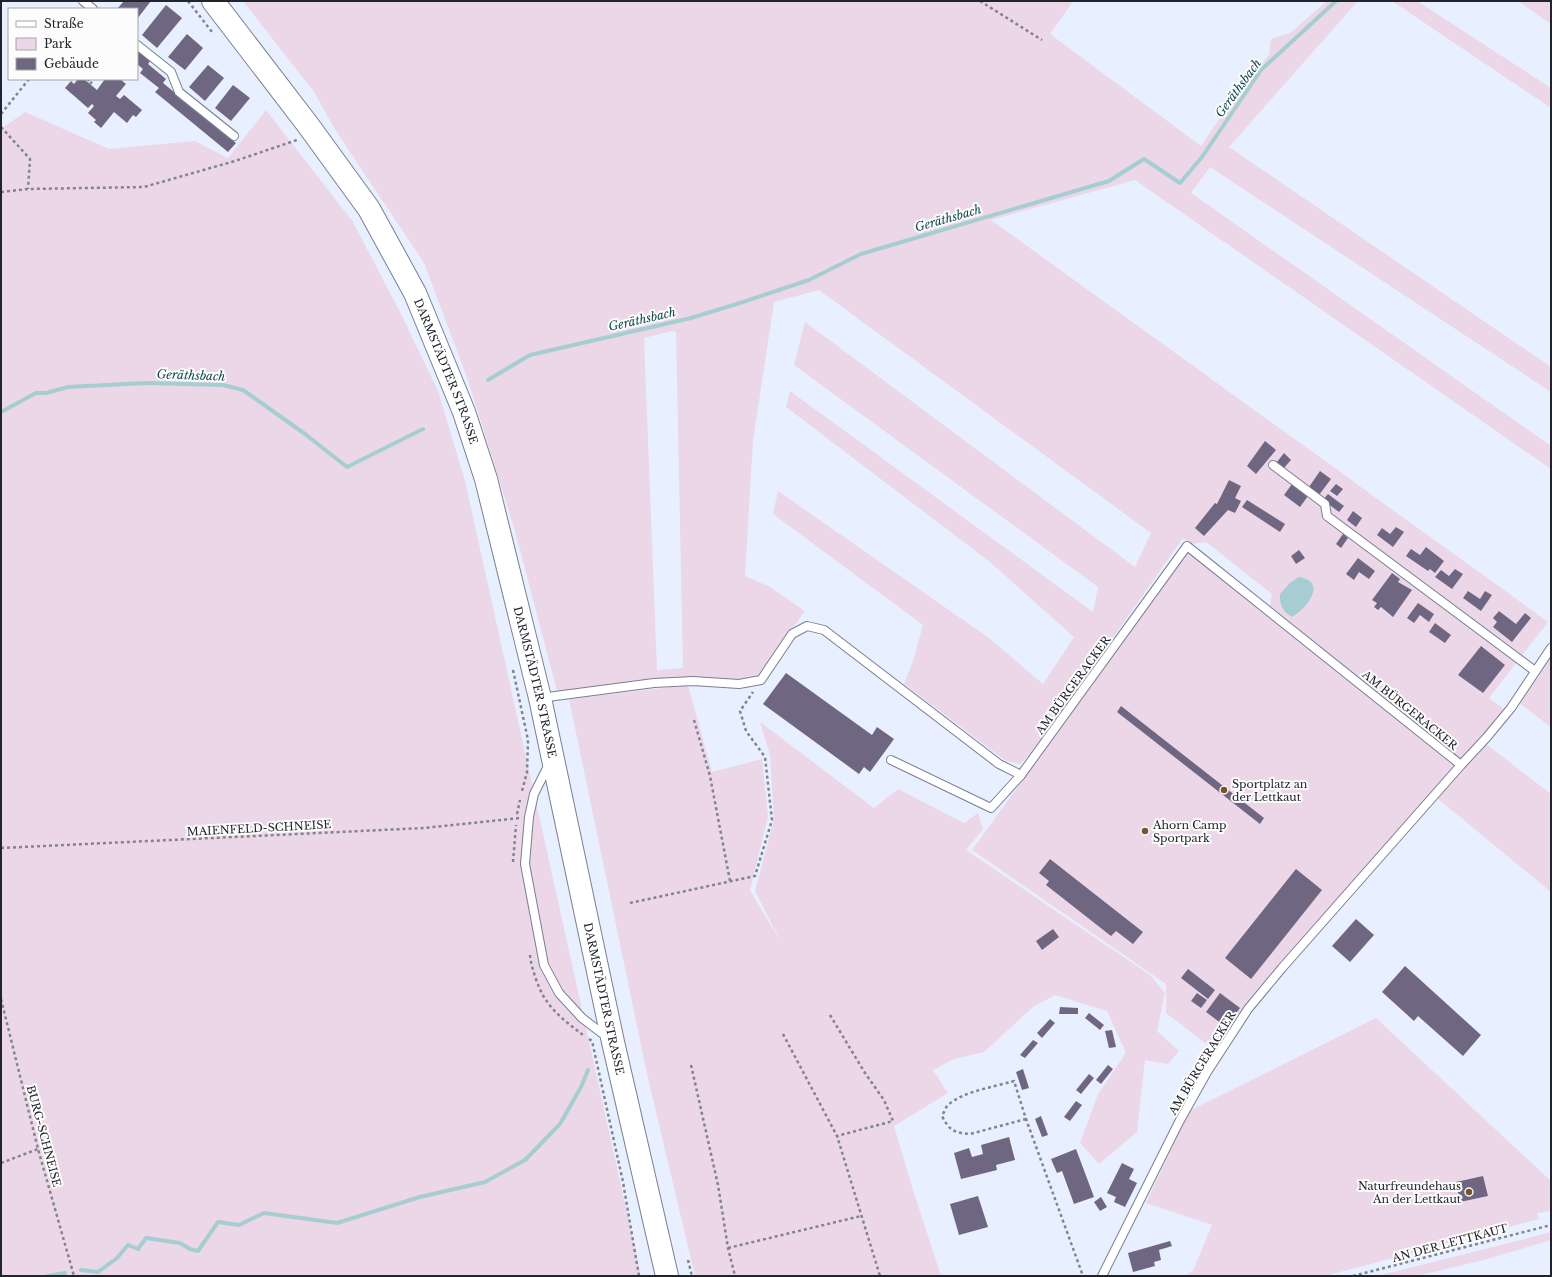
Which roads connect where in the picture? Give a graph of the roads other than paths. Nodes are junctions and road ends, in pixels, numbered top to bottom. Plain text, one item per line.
1 (83, 1) edge
2 (213, 1) edge
3 (92, 8) edge
4 (138, 46) edge
5 (234, 136) dead end
6 (1273, 465) dead end
7 (1551, 648) edge
8 (1536, 671) junction
9 (540, 698) junction
10 (552, 758) junction
11 (891, 760) dead end
12 (1461, 765) junction
13 (1021, 774) junction
14 (613, 1042) junction
15 (667, 1276) edge
16 (1102, 1276) edge

1 - 3 lane
2 - 9 main road, DARMSTÄDTER STRASSE
4 - 5 lane
6 - 8 lane
7 - 8 lane
8 - 12 lane
9 - 10 main road, DARMSTÄDTER STRASSE
9 - 13 lane
10 - 14 main road, DARMSTÄDTER STRASSE
10 - 14 lane
11 - 13 lane
12 - 13 lane, AM BÜRGERACKER
12 - 16 lane, AM BÜRGERACKER
14 - 15 main road, DARMSTÄDTER STRASSE

